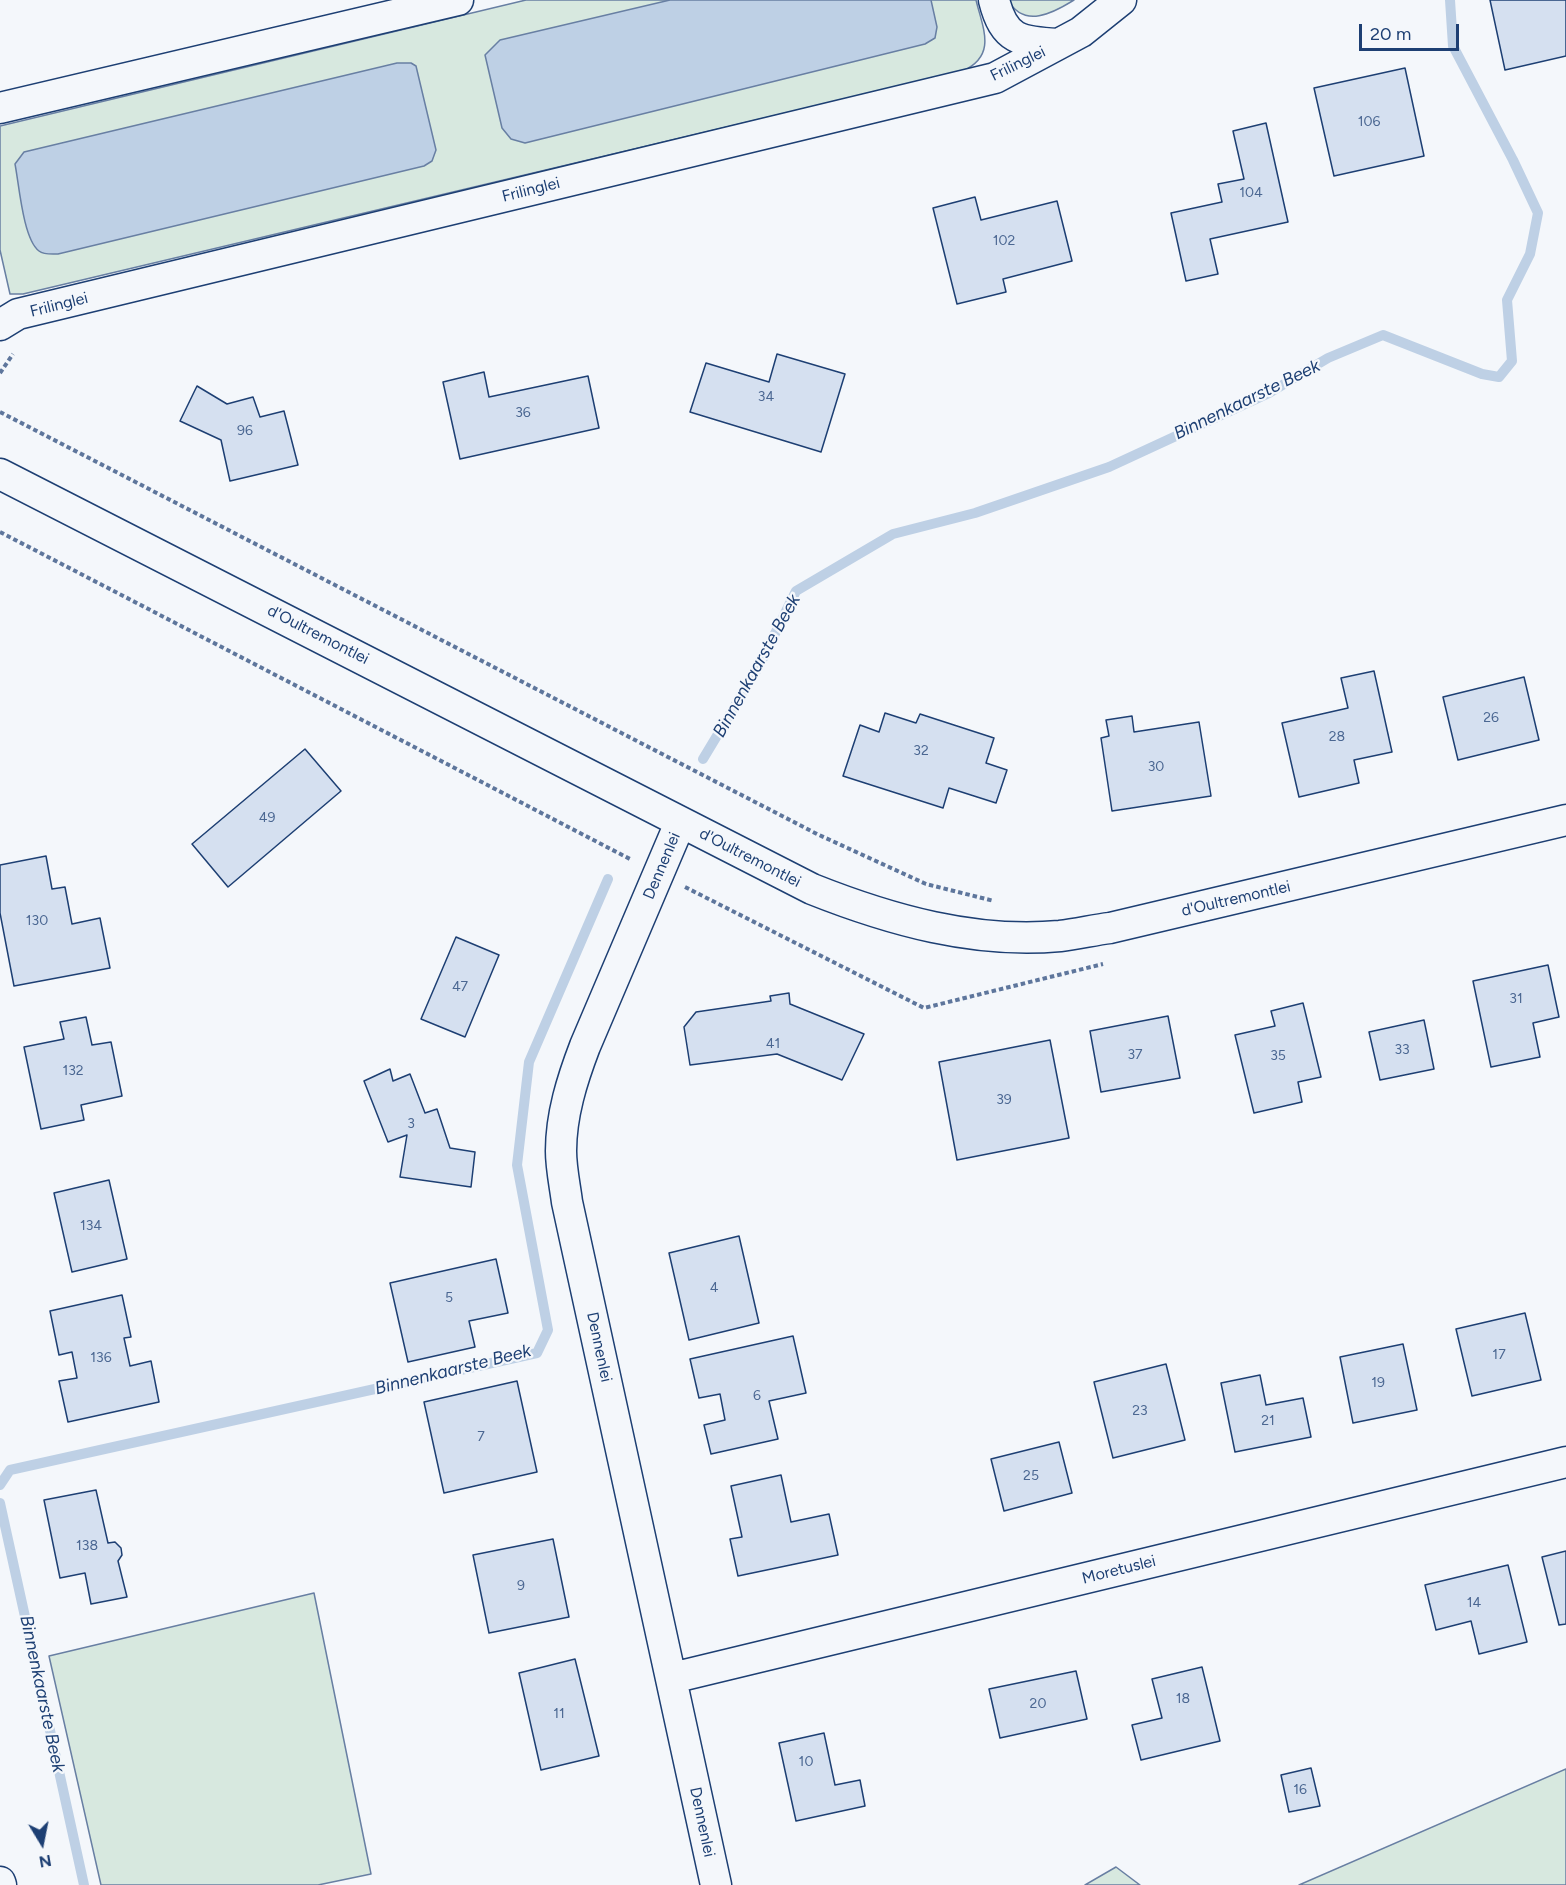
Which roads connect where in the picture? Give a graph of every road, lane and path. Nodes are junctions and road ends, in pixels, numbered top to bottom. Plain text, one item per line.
1 (458, 0) edge
2 (994, 0) edge
3 (1121, 0) edge
4 (1058, 44) junction
5 (0, 108) edge
6 (0, 325) edge
7 (0, 412) edge
8 (0, 474) edge
9 (1566, 820) edge
10 (680, 823) junction
11 (1004, 902) dead end
12 (1566, 1461) edge
13 (672, 1678) junction
14 (716, 1885) edge

1 - 5 street
2 - 4 street, Frilinglei
3 - 4 street, Frilinglei
4 - 6 street, Frilinglei
7 - 11 path
8 - 10 street, d'Oultremontlei
9 - 10 street, d'Oultremontlei
10 - 13 street, Dennenlei
12 - 13 street, Moretuslei
13 - 14 street, Dennenlei

